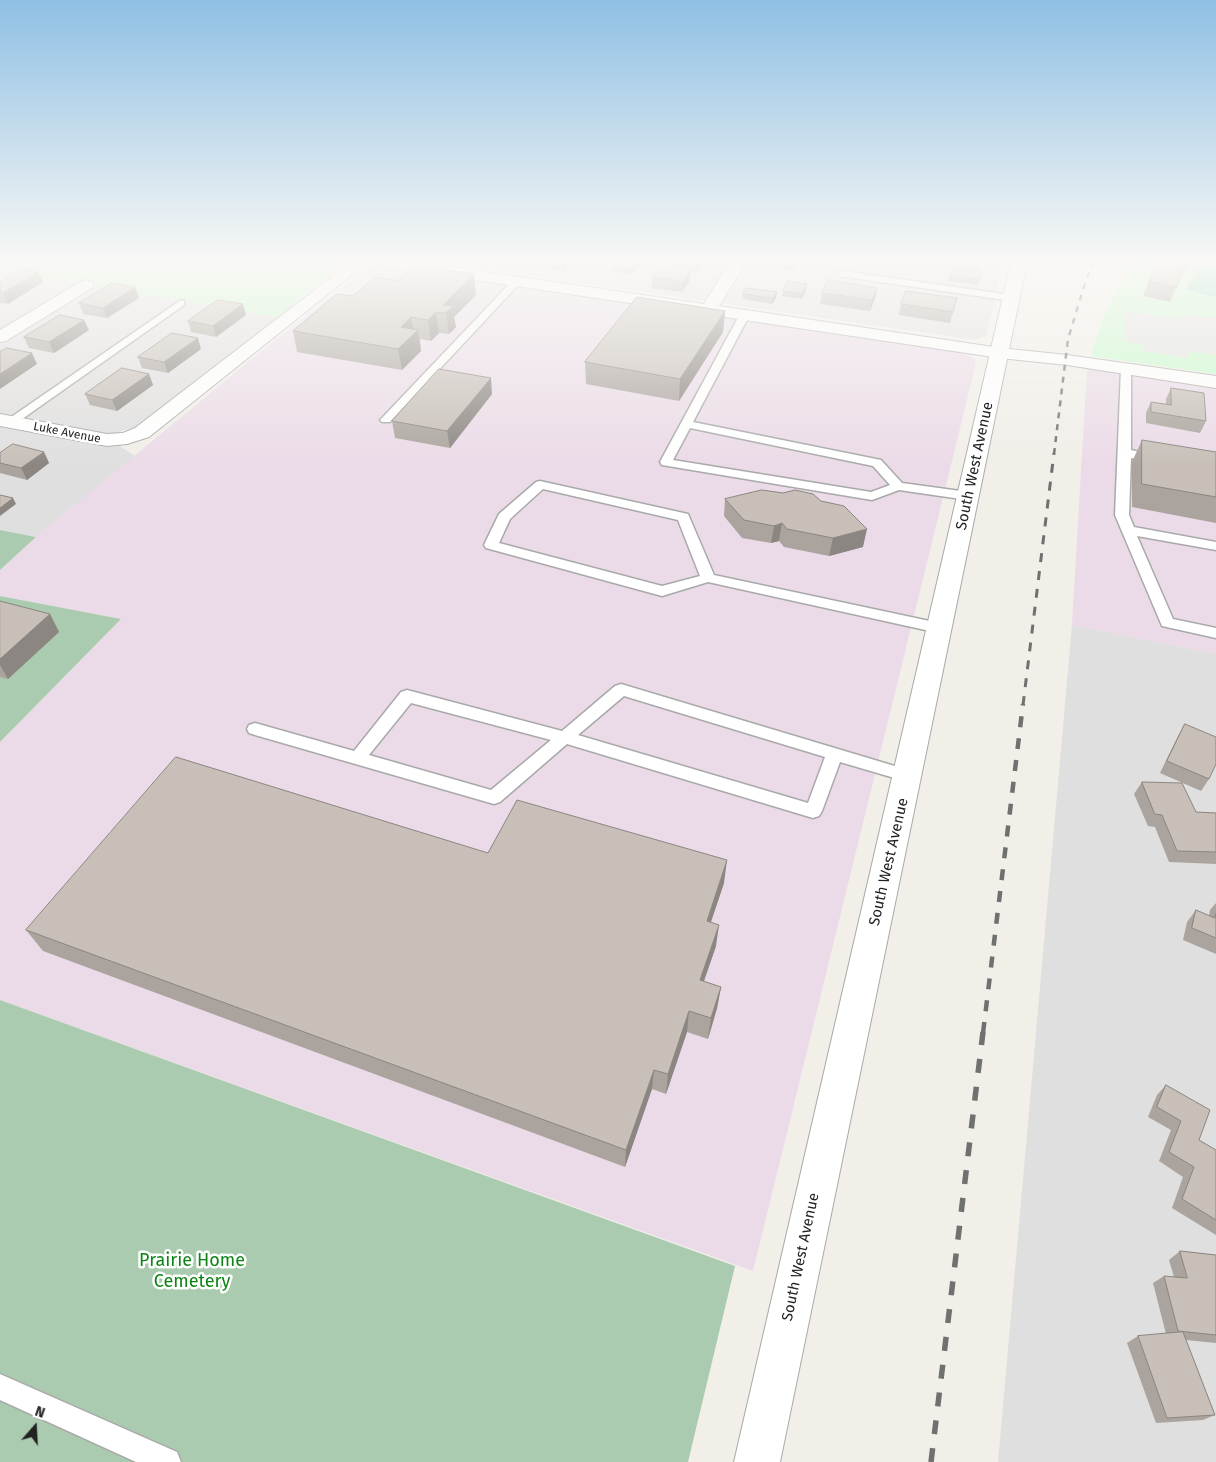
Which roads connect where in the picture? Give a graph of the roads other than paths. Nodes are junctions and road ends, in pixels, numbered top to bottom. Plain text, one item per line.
1 (13, 330) edge
2 (141, 330) edge
3 (273, 330) edge
4 (471, 330) edge
5 (736, 330) edge
6 (851, 330) edge
7 (1005, 330) edge
8 (0, 338) edge
9 (1000, 353) junction
10 (1126, 369) junction
11 (1216, 382) edge
12 (386, 420) dead end
13 (6, 421) edge
14 (687, 424) junction
15 (1125, 453) junction
16 (1152, 458) edge
17 (666, 462) joint
18 (898, 486) junction
19 (968, 496) junction
20 (1128, 530) junction
21 (1216, 546) edge
22 (708, 578) junction
23 (939, 628) junction
24 (1216, 633) edge
25 (255, 729) dead end
26 (563, 738) junction
27 (835, 754) junction
28 (358, 758) junction
29 (908, 776) junction
30 (0, 1387) edge
31 (167, 1462) edge
32 (757, 1462) edge

1 - 8 street
2 - 13 lane
3 - 13 street, Luke Avenue
4 - 12 lane
5 - 14 lane
6 - 9 street
7 - 9 street, South West Avenue
9 - 10 street
9 - 19 street, South West Avenue
10 - 11 street
10 - 15 lane
14 - 17 lane
14 - 18 lane
15 - 16 lane
15 - 20 lane
17 - 18 lane
18 - 19 lane
19 - 23 street, South West Avenue
20 - 21 lane
20 - 24 lane
22 - 22 lane
22 - 23 lane
23 - 29 street, South West Avenue
25 - 28 lane
26 - 27 lane
26 - 27 lane
26 - 28 lane
26 - 28 lane
27 - 29 lane
29 - 32 street, South West Avenue
30 - 31 lane

